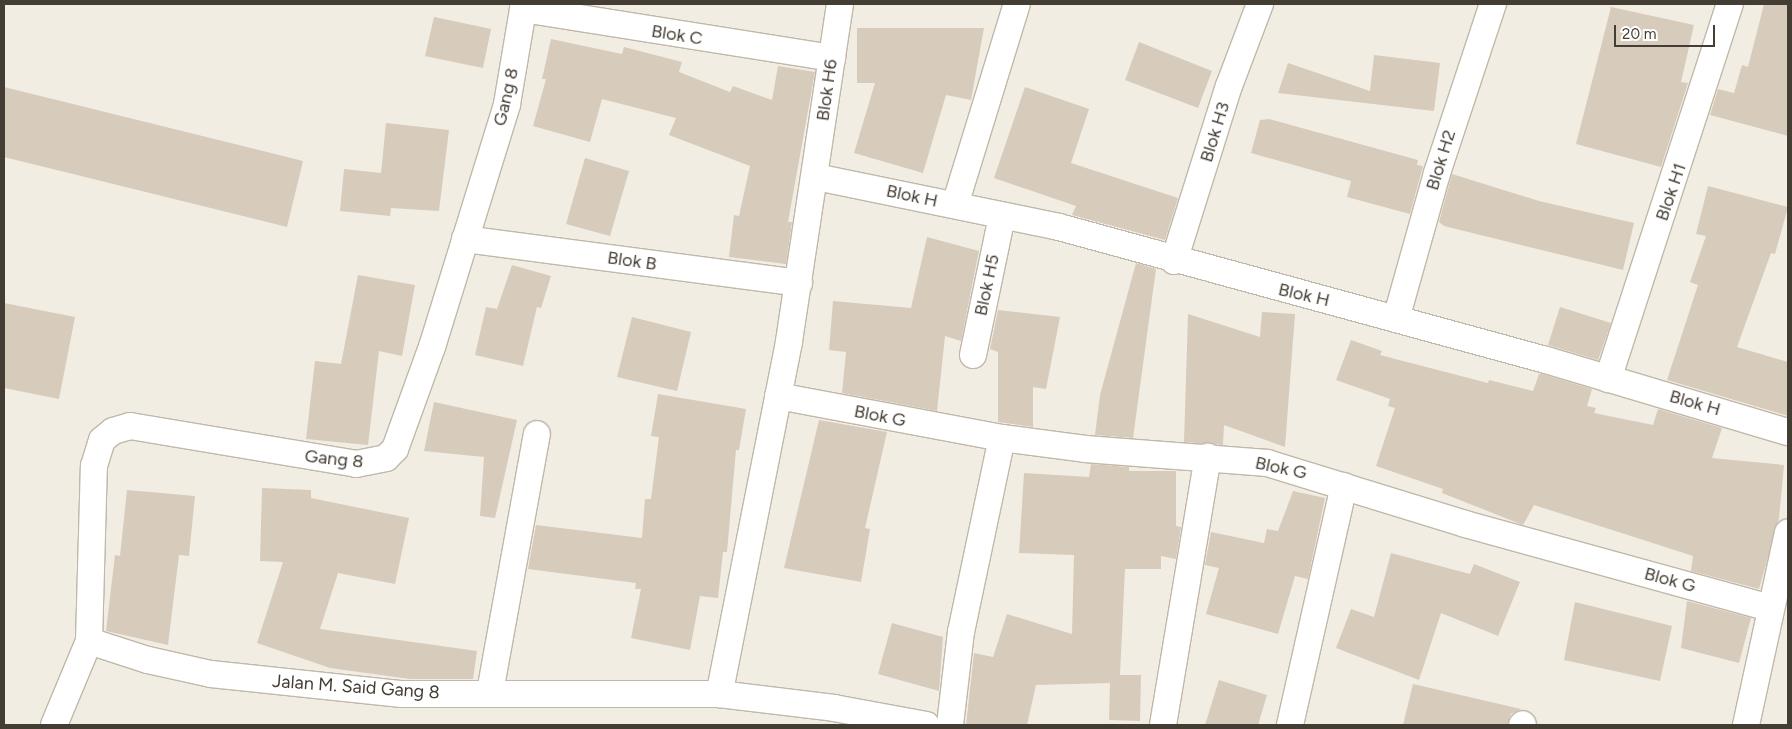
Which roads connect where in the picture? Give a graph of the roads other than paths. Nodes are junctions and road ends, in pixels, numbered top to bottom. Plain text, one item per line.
1 (840, 4) edge
2 (1017, 4) edge
3 (1260, 4) edge
4 (1493, 4) edge
5 (1730, 4) edge
6 (523, 6) edge
7 (832, 58) junction
8 (816, 177) junction
9 (955, 205) junction
10 (1002, 216) junction
11 (465, 239) junction
12 (1174, 261) junction
13 (799, 283) junction
14 (1396, 319) junction
15 (973, 354) dead end
16 (1608, 378) junction
17 (778, 396) junction
18 (1788, 432) edge
19 (537, 434) dead end
20 (1002, 438) junction
21 (1208, 457) junction
22 (1344, 486) junction
23 (1788, 533) edge
24 (1770, 608) junction
25 (89, 641) junction
26 (490, 692) junction
27 (719, 694) junction
28 (54, 725) edge
29 (926, 725) edge
30 (950, 725) edge
31 (1163, 725) edge
32 (1290, 725) edge
33 (1746, 725) edge

1 - 7 street, Blok H6
2 - 9 street
3 - 12 street, Blok H3
4 - 14 street, Blok H2
5 - 16 street, Blok H1
6 - 7 street, Blok C
6 - 11 street, Gang 8
7 - 8 street, Blok H6
8 - 9 street, Blok H
8 - 13 street, Blok H6
9 - 10 street, Blok H
10 - 12 street, Blok H
10 - 15 street, Blok H5
11 - 13 street, Blok B
11 - 25 street, Gang 8
12 - 14 street, Blok H
13 - 17 street, Blok H6
14 - 16 street, Blok H
16 - 18 street, Blok H
17 - 20 street, Blok G
17 - 27 street, Blok H6
19 - 26 street
20 - 21 street, Blok G
20 - 30 street
21 - 22 street, Blok G
21 - 31 street
22 - 24 street, Blok G
22 - 32 street
23 - 24 street
24 - 33 street
25 - 26 street, Jalan M. Said Gang 8
25 - 28 street
26 - 27 street, Jalan M. Said Gang 8
27 - 29 street, Jalan M. Said Gang 8

